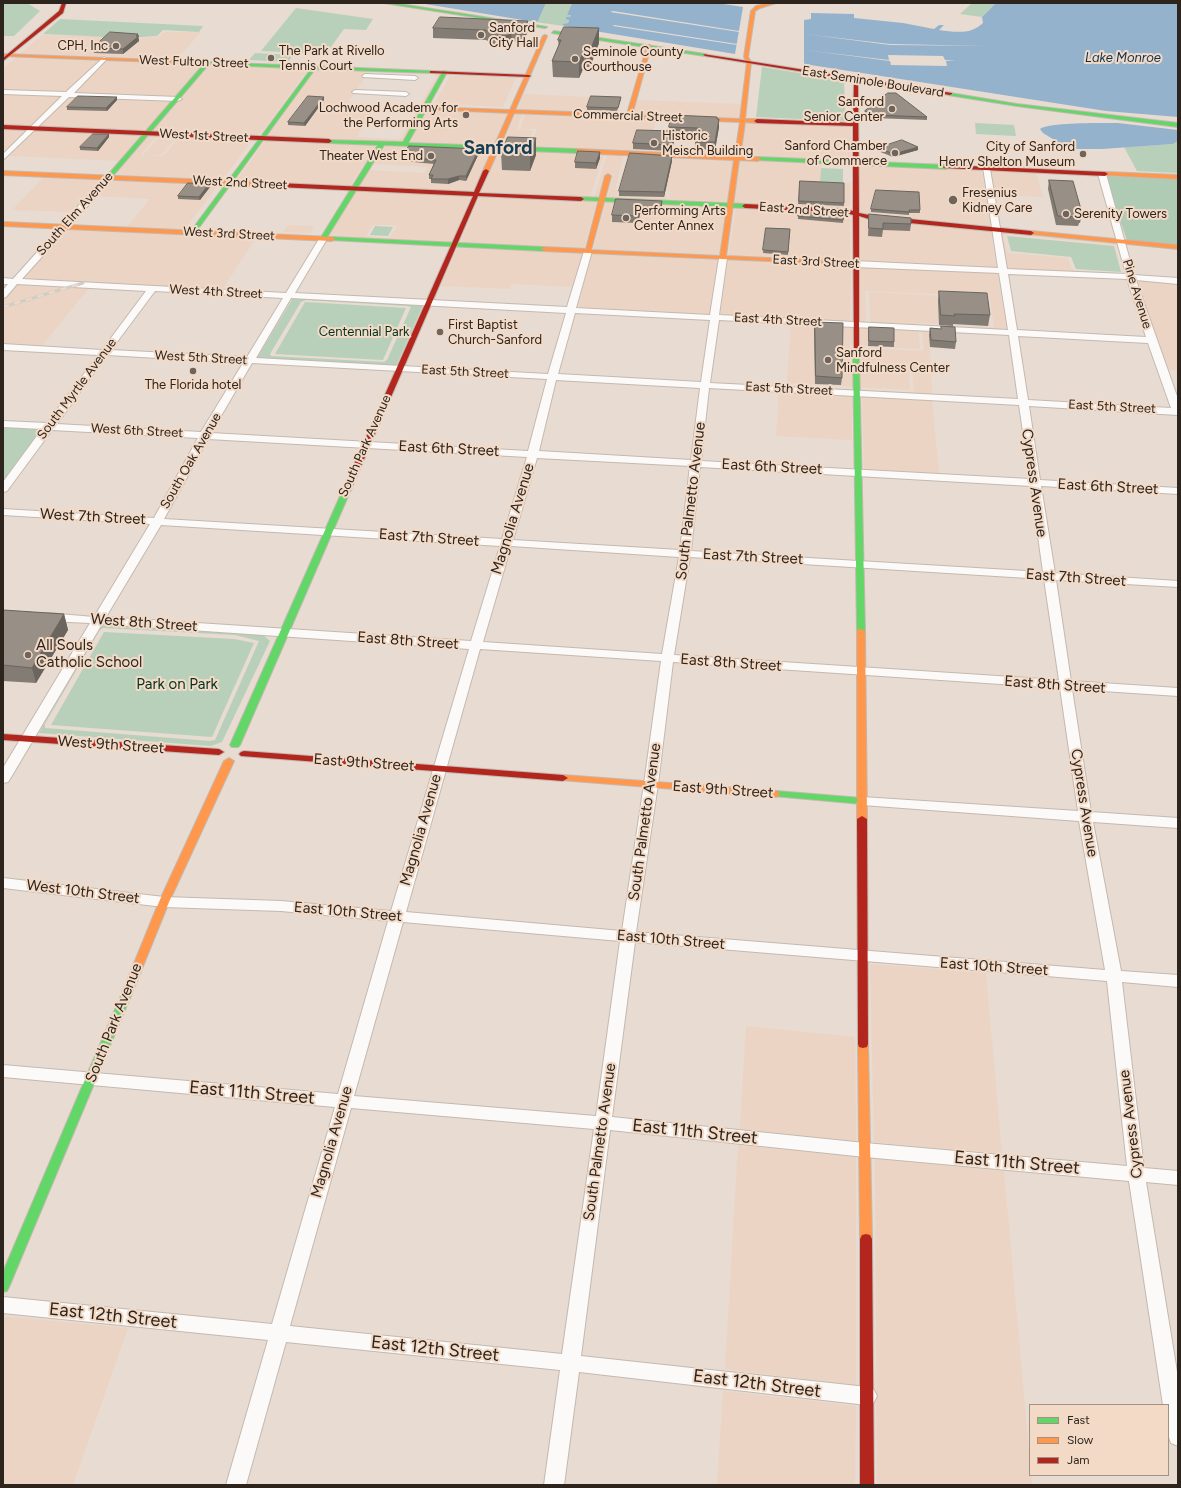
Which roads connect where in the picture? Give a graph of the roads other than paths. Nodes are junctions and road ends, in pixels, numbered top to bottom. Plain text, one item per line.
1 (54, 3) edge
2 (64, 3) edge
3 (386, 3) edge
4 (774, 3) edge
5 (44, 14) dead end
6 (36, 23) junction
7 (548, 31) junction
8 (648, 46) junction
9 (5, 55) edge
10 (104, 59) junction
11 (749, 62) junction
12 (208, 63) junction
13 (314, 67) junction
14 (445, 72) junction
15 (365, 76) dead end
16 (529, 76) junction
17 (856, 79) junction
18 (411, 86) junction
19 (3, 92) edge
20 (355, 92) dead end
21 (69, 95) junction
22 (178, 99) junction
23 (425, 108) junction
24 (513, 111) junction
25 (629, 116) junction
26 (743, 120) junction
27 (855, 125) junction
28 (1178, 125) edge
29 (3, 127) edge
30 (34, 128) junction
31 (147, 133) junction
32 (261, 139) junction
33 (382, 144) junction
34 (405, 144) junction
35 (496, 148) junction
36 (3, 158) edge
37 (737, 158) junction
38 (855, 163) junction
39 (986, 169) junction
40 (3, 173) edge
41 (1102, 174) junction
42 (608, 176) dead end
43 (109, 177) junction
44 (1178, 177) edge
45 (229, 182) junction
46 (353, 188) junction
47 (476, 194) junction
48 (602, 199) junction
49 (732, 206) junction
50 (855, 213) junction
51 (3, 224) edge
52 (64, 227) junction
53 (995, 229) junction
54 (192, 232) junction
55 (323, 239) junction
56 (1120, 242) junction
57 (454, 245) junction
58 (1178, 247) edge
59 (588, 251) junction
60 (723, 258) junction
61 (855, 264) junction
62 (1002, 270) junction
63 (1132, 277) junction
64 (3, 281) edge
65 (1178, 281) edge
66 (15, 282) junction
67 (152, 289) junction
68 (3, 295) edge
69 (290, 296) junction
70 (429, 303) junction
71 (573, 310) junction
72 (715, 317) junction
73 (855, 324) junction
74 (1013, 333) junction
75 (1151, 340) junction
76 (3, 347) edge
77 (104, 353) junction
78 (250, 360) junction
79 (400, 368) junction
80 (552, 376) junction
81 (706, 385) junction
82 (857, 393) junction
83 (1022, 402) junction
84 (1178, 411) edge
85 (3, 424) edge
86 (50, 426) junction
87 (205, 434) junction
88 (366, 444) junction
89 (533, 453) junction
90 (697, 463) junction
91 (858, 472) junction
92 (1034, 483) junction
93 (3, 489) edge
94 (1178, 491) edge
95 (3, 512) edge
96 (158, 520) junction
97 (328, 531) junction
98 (506, 543) junction
99 (685, 553) junction
100 (860, 564) junction
101 (1048, 576) junction
102 (1178, 584) edge
103 (38, 616) edge
104 (97, 620) junction
105 (285, 633) junction
106 (476, 646) junction
107 (667, 659) junction
108 (862, 671) junction
109 (1067, 686) junction
110 (1178, 692) edge
111 (3, 737) edge
112 (27, 739) junction
113 (235, 745) junction
114 (219, 752) junction
115 (244, 754) junction
116 (228, 761) junction
117 (439, 768) junction
118 (3, 779) edge
119 (651, 784) junction
120 (862, 801) junction
121 (1085, 815) junction
122 (1178, 823) edge
123 (3, 883) edge
124 (164, 902) junction
125 (397, 916) junction
126 (628, 937) junction
127 (862, 957) junction
128 (1114, 976) junction
129 (1178, 982) edge
130 (3, 1071) edge
131 (91, 1080) junction
132 (344, 1100) junction
133 (603, 1123) junction
134 (865, 1150) junction
135 (1136, 1174) junction
136 (1178, 1178) edge
137 (3, 1287) edge
138 (3, 1305) edge
139 (278, 1332) junction
140 (570, 1363) junction
141 (867, 1396) junction
142 (1178, 1438) edge
143 (236, 1485) edge
144 (554, 1485) edge
145 (867, 1485) edge

1 - 6 street
2 - 9 street
3 - 7 street
4 - 11 street, South Palmetto Avenue
5 - 6 street
6 - 9 street
7 - 8 street, East Seminole Boulevard
7 - 16 street, South Park Avenue
8 - 11 street, East Seminole Boulevard
8 - 25 street
9 - 10 street, West Fulton Street
10 - 12 street, West Fulton Street
10 - 21 street
11 - 17 street, East Seminole Boulevard
11 - 26 street, South Palmetto Avenue
12 - 13 street, West Fulton Street
12 - 22 street, South Elm Avenue
13 - 18 street, West Fulton Street
13 - 32 street
14 - 16 street, West Fulton Street
14 - 18 street, West Fulton Street
14 - 23 street
15 - 18 street
16 - 24 street, South Park Avenue
17 - 27 street
17 - 28 street, East Seminole Boulevard
18 - 20 street
19 - 21 street
21 - 22 street
21 - 30 street
22 - 31 street, South Elm Avenue
23 - 24 street, Commercial Street
23 - 34 street
24 - 25 street, Commercial Street
24 - 35 street, South Park Avenue
25 - 26 street, Commercial Street
26 - 27 street, Commercial Street
26 - 37 street, South Palmetto Avenue
27 - 38 street
29 - 30 street, West 1st Street
30 - 31 street, West 1st Street
30 - 36 street
31 - 32 street, West 1st Street
31 - 43 street, South Elm Avenue
32 - 33 street, West 1st Street
32 - 45 street
33 - 34 street, West 1st Street
33 - 46 street, South Oak Avenue
34 - 35 street, West 1st Street
35 - 37 street, West 1st Street
35 - 47 street, South Park Avenue
37 - 38 street, West 1st Street
37 - 49 street, South Palmetto Avenue
38 - 39 street, West 1st Street
38 - 50 street
39 - 41 street, West 1st Street
39 - 53 street, Cypress Avenue
40 - 43 street, West 2nd Street
41 - 44 street, West 1st Street
41 - 56 street, Pine Avenue
42 - 48 street, Magnolia Avenue
43 - 45 street, West 2nd Street
43 - 52 street, South Elm Avenue
45 - 46 street, West 2nd Street
45 - 54 street
46 - 47 street, West 2nd Street
46 - 55 street, South Oak Avenue
47 - 48 street, East 2nd Street
47 - 57 street, South Park Avenue
48 - 49 street, East 2nd Street
48 - 59 street, Magnolia Avenue
49 - 50 street, East 2nd Street
49 - 60 street, South Palmetto Avenue
50 - 53 street, East 2nd Street
50 - 61 street
51 - 52 street, West 3rd Street
52 - 54 street, West 3rd Street
52 - 66 street, South Elm Avenue
53 - 56 street, East 2nd Street
53 - 62 street, Cypress Avenue
54 - 55 street, West 3rd Street
55 - 57 street, West 3rd Street
55 - 69 street, South Oak Avenue
56 - 58 street, East 2nd Street
56 - 63 street, Pine Avenue
57 - 59 street, East 3rd Street
57 - 70 street, South Park Avenue
59 - 60 street, East 3rd Street
59 - 71 street, Magnolia Avenue
60 - 61 street, East 3rd Street
60 - 72 street, South Palmetto Avenue
61 - 62 street, East 3rd Street
61 - 73 street
62 - 63 street, East 3rd Street
62 - 74 street, Cypress Avenue
63 - 65 street, East 3rd Street
63 - 75 street, Pine Avenue
64 - 66 street, West 4th Street
66 - 67 street, West 4th Street
66 - 68 street, South Elm Avenue
67 - 69 street, West 4th Street
67 - 77 street, South Myrtle Avenue
69 - 70 street, West 4th Street
69 - 78 street, South Oak Avenue
70 - 71 street, East 4th Street
70 - 79 street, South Park Avenue
71 - 72 street, East 4th Street
71 - 80 street, Magnolia Avenue
72 - 73 street, East 4th Street
72 - 81 street, South Palmetto Avenue
73 - 74 street, East 4th Street
73 - 82 street
74 - 75 street, East 4th Street
74 - 83 street, Cypress Avenue
75 - 84 street, Pine Avenue
76 - 77 street, West 5th Street
77 - 78 street, West 5th Street
77 - 86 street, South Myrtle Avenue
78 - 79 street, West 5th Street
78 - 87 street, South Oak Avenue
79 - 80 street, East 5th Street
79 - 88 street, South Park Avenue
80 - 81 street, East 5th Street
80 - 89 street, Magnolia Avenue
81 - 82 street, East 5th Street
81 - 90 street, South Palmetto Avenue
82 - 83 street, East 5th Street
82 - 91 street
83 - 84 street, East 5th Street
83 - 92 street, Cypress Avenue
85 - 86 street, West 6th Street
86 - 87 street, West 6th Street
86 - 93 street, South Myrtle Avenue
87 - 88 street, West 6th Street
87 - 96 street, South Oak Avenue
88 - 89 street, East 6th Street
88 - 97 street, South Park Avenue
89 - 90 street, East 6th Street
89 - 98 street, Magnolia Avenue
90 - 91 street, East 6th Street
90 - 99 street, South Palmetto Avenue
91 - 92 street, East 6th Street
91 - 100 street
92 - 94 street, East 6th Street
92 - 101 street, Cypress Avenue
95 - 96 street, West 7th Street
96 - 97 street, West 7th Street
96 - 104 street, South Oak Avenue
97 - 98 street, East 7th Street
97 - 105 street, South Park Avenue
98 - 99 street, East 7th Street
98 - 106 street, Magnolia Avenue
99 - 100 street, East 7th Street
99 - 107 street, South Palmetto Avenue
100 - 101 street, East 7th Street
100 - 108 street
101 - 102 street, East 7th Street
101 - 109 street, Cypress Avenue
103 - 104 street, West 8th Street
104 - 105 street, West 8th Street
104 - 112 street, South Oak Avenue
105 - 106 street, East 8th Street
105 - 113 street, South Park Avenue
106 - 107 street, East 8th Street
106 - 117 street, Magnolia Avenue
107 - 108 street, East 8th Street
107 - 119 street, South Palmetto Avenue
108 - 109 street, East 8th Street
108 - 120 street
109 - 110 street, East 8th Street
109 - 121 street, Cypress Avenue
111 - 112 street, West 9th Street
112 - 114 street, West 9th Street
112 - 118 street, South Oak Avenue
113 - 114 street
113 - 115 street
114 - 116 street
115 - 116 street
115 - 117 street, East 9th Street
116 - 124 street, South Park Avenue
117 - 119 street, East 9th Street
117 - 125 street, Magnolia Avenue
119 - 120 street, East 9th Street
119 - 126 street, South Palmetto Avenue
120 - 121 street, East 9th Street
120 - 127 street
121 - 122 street, East 9th Street
121 - 128 street, Cypress Avenue
123 - 124 street, West 10th Street
124 - 125 street, East 10th Street
124 - 131 street, South Park Avenue
125 - 126 street, East 10th Street
125 - 132 street, Magnolia Avenue
126 - 127 street, East 10th Street
126 - 133 street, South Palmetto Avenue
127 - 128 street, East 10th Street
127 - 134 street
128 - 129 street, East 10th Street
128 - 135 street, Cypress Avenue
130 - 131 street, East 11th Street
131 - 132 street, East 11th Street
131 - 137 street, South Park Avenue
132 - 133 street, East 11th Street
132 - 139 street, Magnolia Avenue
133 - 134 street, East 11th Street
133 - 140 street, South Palmetto Avenue
134 - 135 street, East 11th Street
134 - 141 street
135 - 136 street, East 11th Street
135 - 142 street, Cypress Avenue
138 - 139 street, East 12th Street
139 - 140 street, East 12th Street
139 - 143 street, Magnolia Avenue
140 - 141 street, East 12th Street
140 - 144 street, South Palmetto Avenue
141 - 145 street

